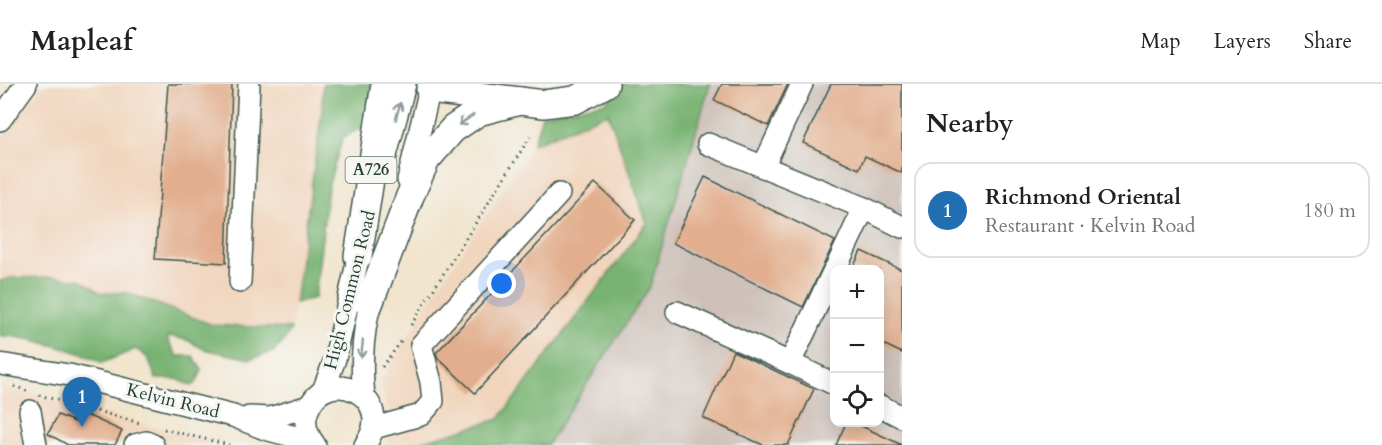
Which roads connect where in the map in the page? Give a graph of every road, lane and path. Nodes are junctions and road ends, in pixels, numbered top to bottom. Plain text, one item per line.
1 (36, 84) edge
2 (249, 84) edge
3 (497, 84) edge
4 (605, 84) edge
5 (802, 84) edge
6 (411, 85) edge
7 (520, 101) junction
8 (4, 121) edge
9 (530, 136) dead end
10 (708, 144) dead end
11 (763, 167) junction
12 (559, 194) dead end
13 (864, 208) junction
14 (902, 227) edge
15 (358, 256) joint
16 (837, 265) edge
17 (830, 280) edge
18 (240, 282) dead end
19 (369, 304) junction
20 (677, 312) dead end
21 (411, 327) dead end
22 (405, 335) dead end
23 (790, 363) junction
24 (0, 364) edge
25 (830, 382) edge
26 (9, 385) dead end
27 (316, 398) junction
28 (884, 408) edge
29 (30, 411) dead end
30 (368, 414) edge
31 (239, 417) junction
32 (902, 417) edge
33 (155, 433) edge
34 (313, 443) edge
35 (36, 445) edge
36 (135, 445) edge
37 (229, 445) edge

1 - 8 street
2 - 18 street
3 - 7 main road
4 - 7 main road
5 - 11 street
6 - 7 main road
15 -> 6 main road, A726
6 - 19 street, High Common Road
7 -> 19 main road
9 - 21 path
10 - 11 street
11 - 13 street
12 - 30 street
13 - 14 street
13 - 16 street
15 - 27 street, High Common Road
17 - 23 street
19 -> 30 street, High Common Road
20 - 23 street
22 - 30 path
23 - 25 street
24 - 31 street, Kelvin Road
26 - 33 path
27 - 30 street, Kelvin Road
27 - 31 street, Kelvin Road
27 - 34 street
28 - 32 street
29 - 35 street
31 - 34 street, Kelvin Road
33 - 36 street
33 - 37 path

